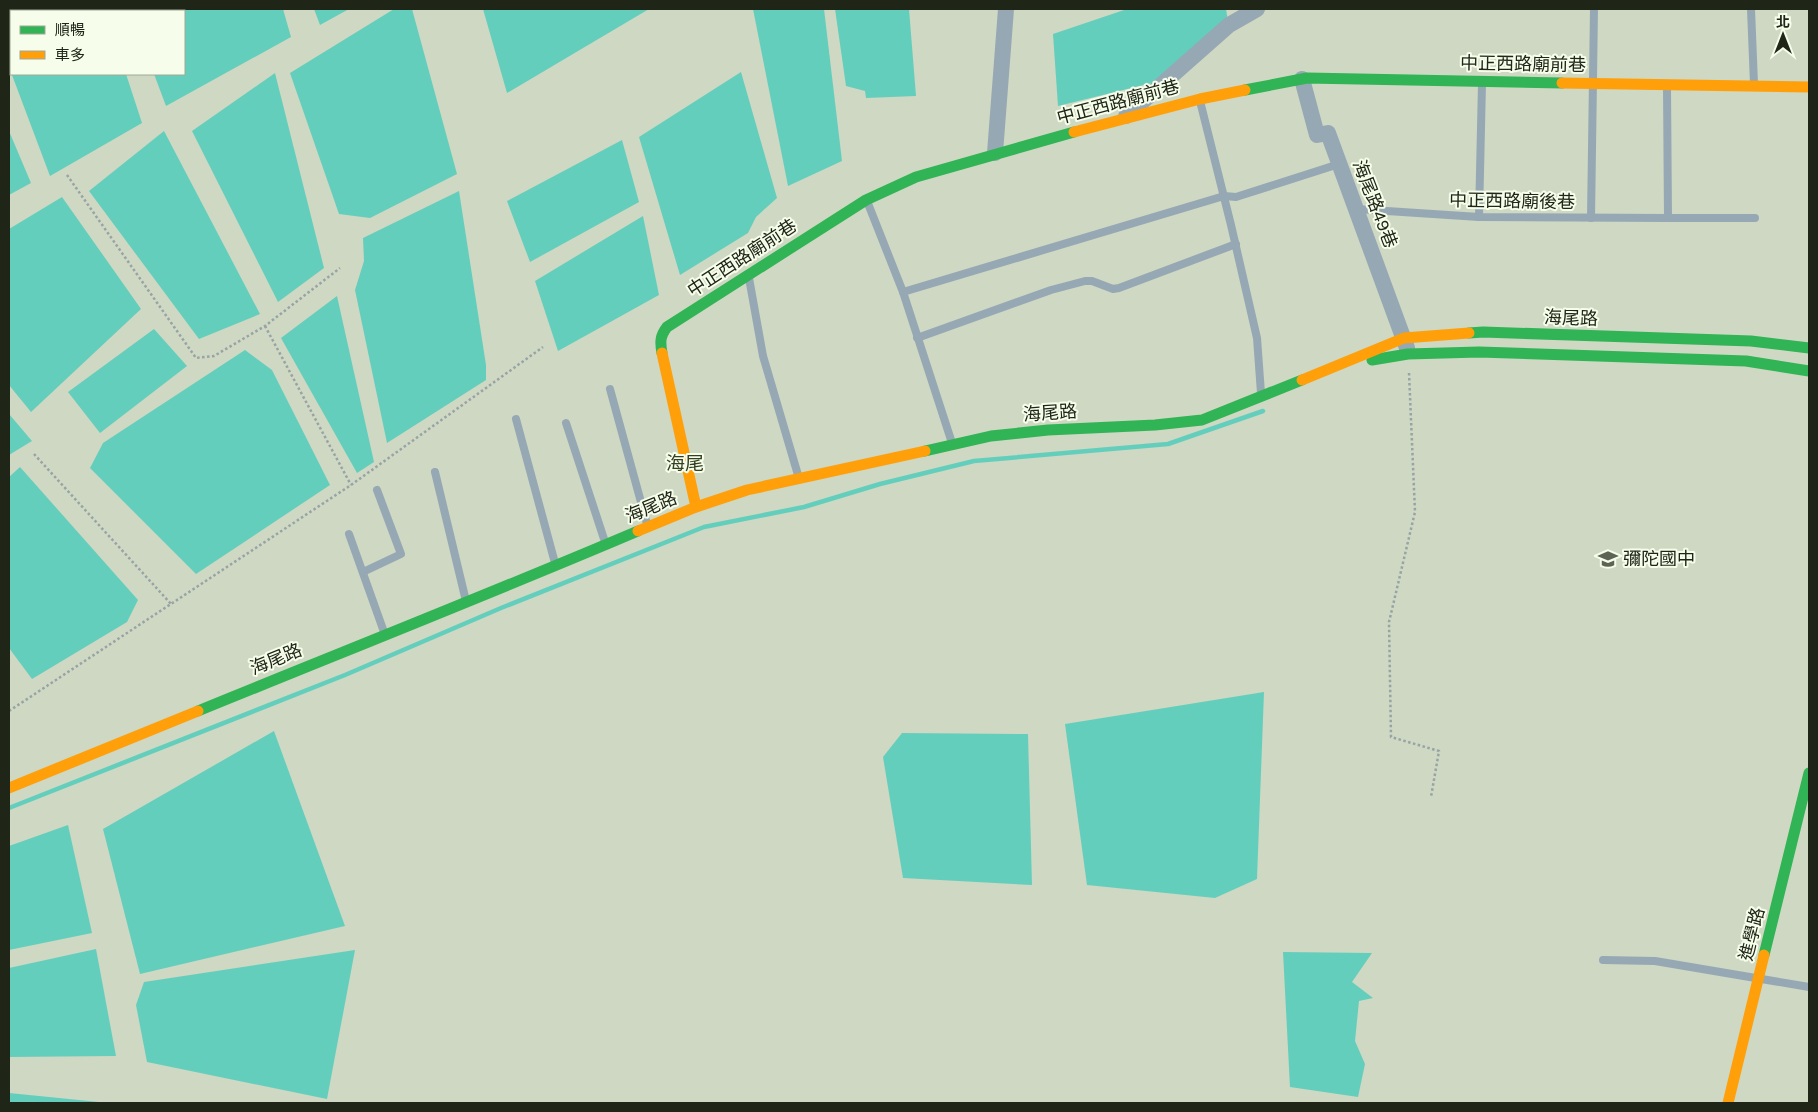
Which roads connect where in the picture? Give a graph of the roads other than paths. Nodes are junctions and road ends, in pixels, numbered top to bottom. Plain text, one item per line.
1 (1006, 9) edge
2 (1257, 9) edge
3 (1594, 9) edge
4 (1751, 9) edge
5 (1302, 79) junction
6 (1482, 81) junction
7 (1592, 83) junction
8 (1667, 85) junction
9 (1754, 86) junction
10 (1809, 87) edge
11 (1200, 100) junction
12 (1125, 118) junction
13 (994, 153) junction
14 (1339, 164) junction
15 (1224, 196) junction
16 (866, 200) junction
17 (1356, 209) junction
18 (1479, 217) junction
19 (1591, 218) junction
20 (1668, 218) junction
21 (1755, 218) dead end
22 (1236, 244) junction
23 (748, 275) junction
24 (902, 292) junction
25 (917, 338) junction
26 (1404, 338) junction
27 (1809, 348) edge
28 (1408, 354) junction
29 (1336, 365) junction
30 (1809, 371) edge
31 (610, 389) dead end
32 (1262, 396) junction
33 (516, 419) dead end
34 (566, 423) dead end
35 (952, 443) junction
36 (435, 472) dead end
37 (799, 477) junction
38 (376, 490) dead end
39 (696, 508) junction
40 (648, 528) junction
41 (349, 534) dead end
42 (606, 544) junction
43 (556, 564) junction
44 (363, 572) junction
45 (467, 603) junction
46 (385, 634) junction
47 (1809, 773) edge
48 (9, 788) edge
49 (1603, 960) dead end
50 (1759, 978) junction
51 (1809, 988) edge
52 (1728, 1103) edge

1 - 13 street
2 - 12 street
3 - 7 lane
4 - 9 lane
5 - 6 street, 中正西路廟前巷
5 - 11 street, 中正西路廟前巷
5 - 14 street, 海尾路49巷
6 - 7 street, 中正西路廟前巷
6 - 18 lane
7 - 8 street, 中正西路廟前巷
7 - 19 lane
8 - 9 street, 中正西路廟前巷
8 - 20 lane
9 - 10 street, 中正西路廟前巷
11 - 12 street, 中正西路廟前巷
11 - 15 lane
12 - 13 street, 中正西路廟前巷
13 - 16 street, 中正西路廟前巷
14 - 15 lane
14 - 17 street, 海尾路49巷
15 - 22 lane
15 - 24 lane
16 - 23 street, 中正西路廟前巷
16 - 24 lane
17 - 18 lane, 中正西路廟後巷
17 - 26 street, 海尾路49巷
18 - 19 lane, 中正西路廟後巷
19 - 20 lane, 中正西路廟後巷
20 - 21 lane, 中正西路廟後巷
22 - 25 lane
22 - 32 lane
23 - 37 lane
23 - 39 street, 中正西路廟前巷
24 - 25 lane
25 - 35 lane
26 - 27 street, 海尾路
26 - 28 street, 海尾路49巷
26 - 29 street, 海尾路
28 - 29 street, 海尾路
28 - 30 street, 海尾路
29 - 32 street, 海尾路
31 - 40 lane
32 - 35 street, 海尾路
33 - 43 lane
34 - 42 lane
35 - 37 street, 海尾路
36 - 45 lane
37 - 39 street, 海尾路
38 - 44 lane
39 - 40 street, 海尾路
40 - 42 street, 海尾路
41 - 44 lane
42 - 43 street, 海尾路
43 - 45 street, 海尾路
44 - 46 lane
45 - 46 street, 海尾路
46 - 48 street, 海尾路
47 - 50 street, 進學路
49 - 50 lane
50 - 51 lane
50 - 52 street, 進學路

